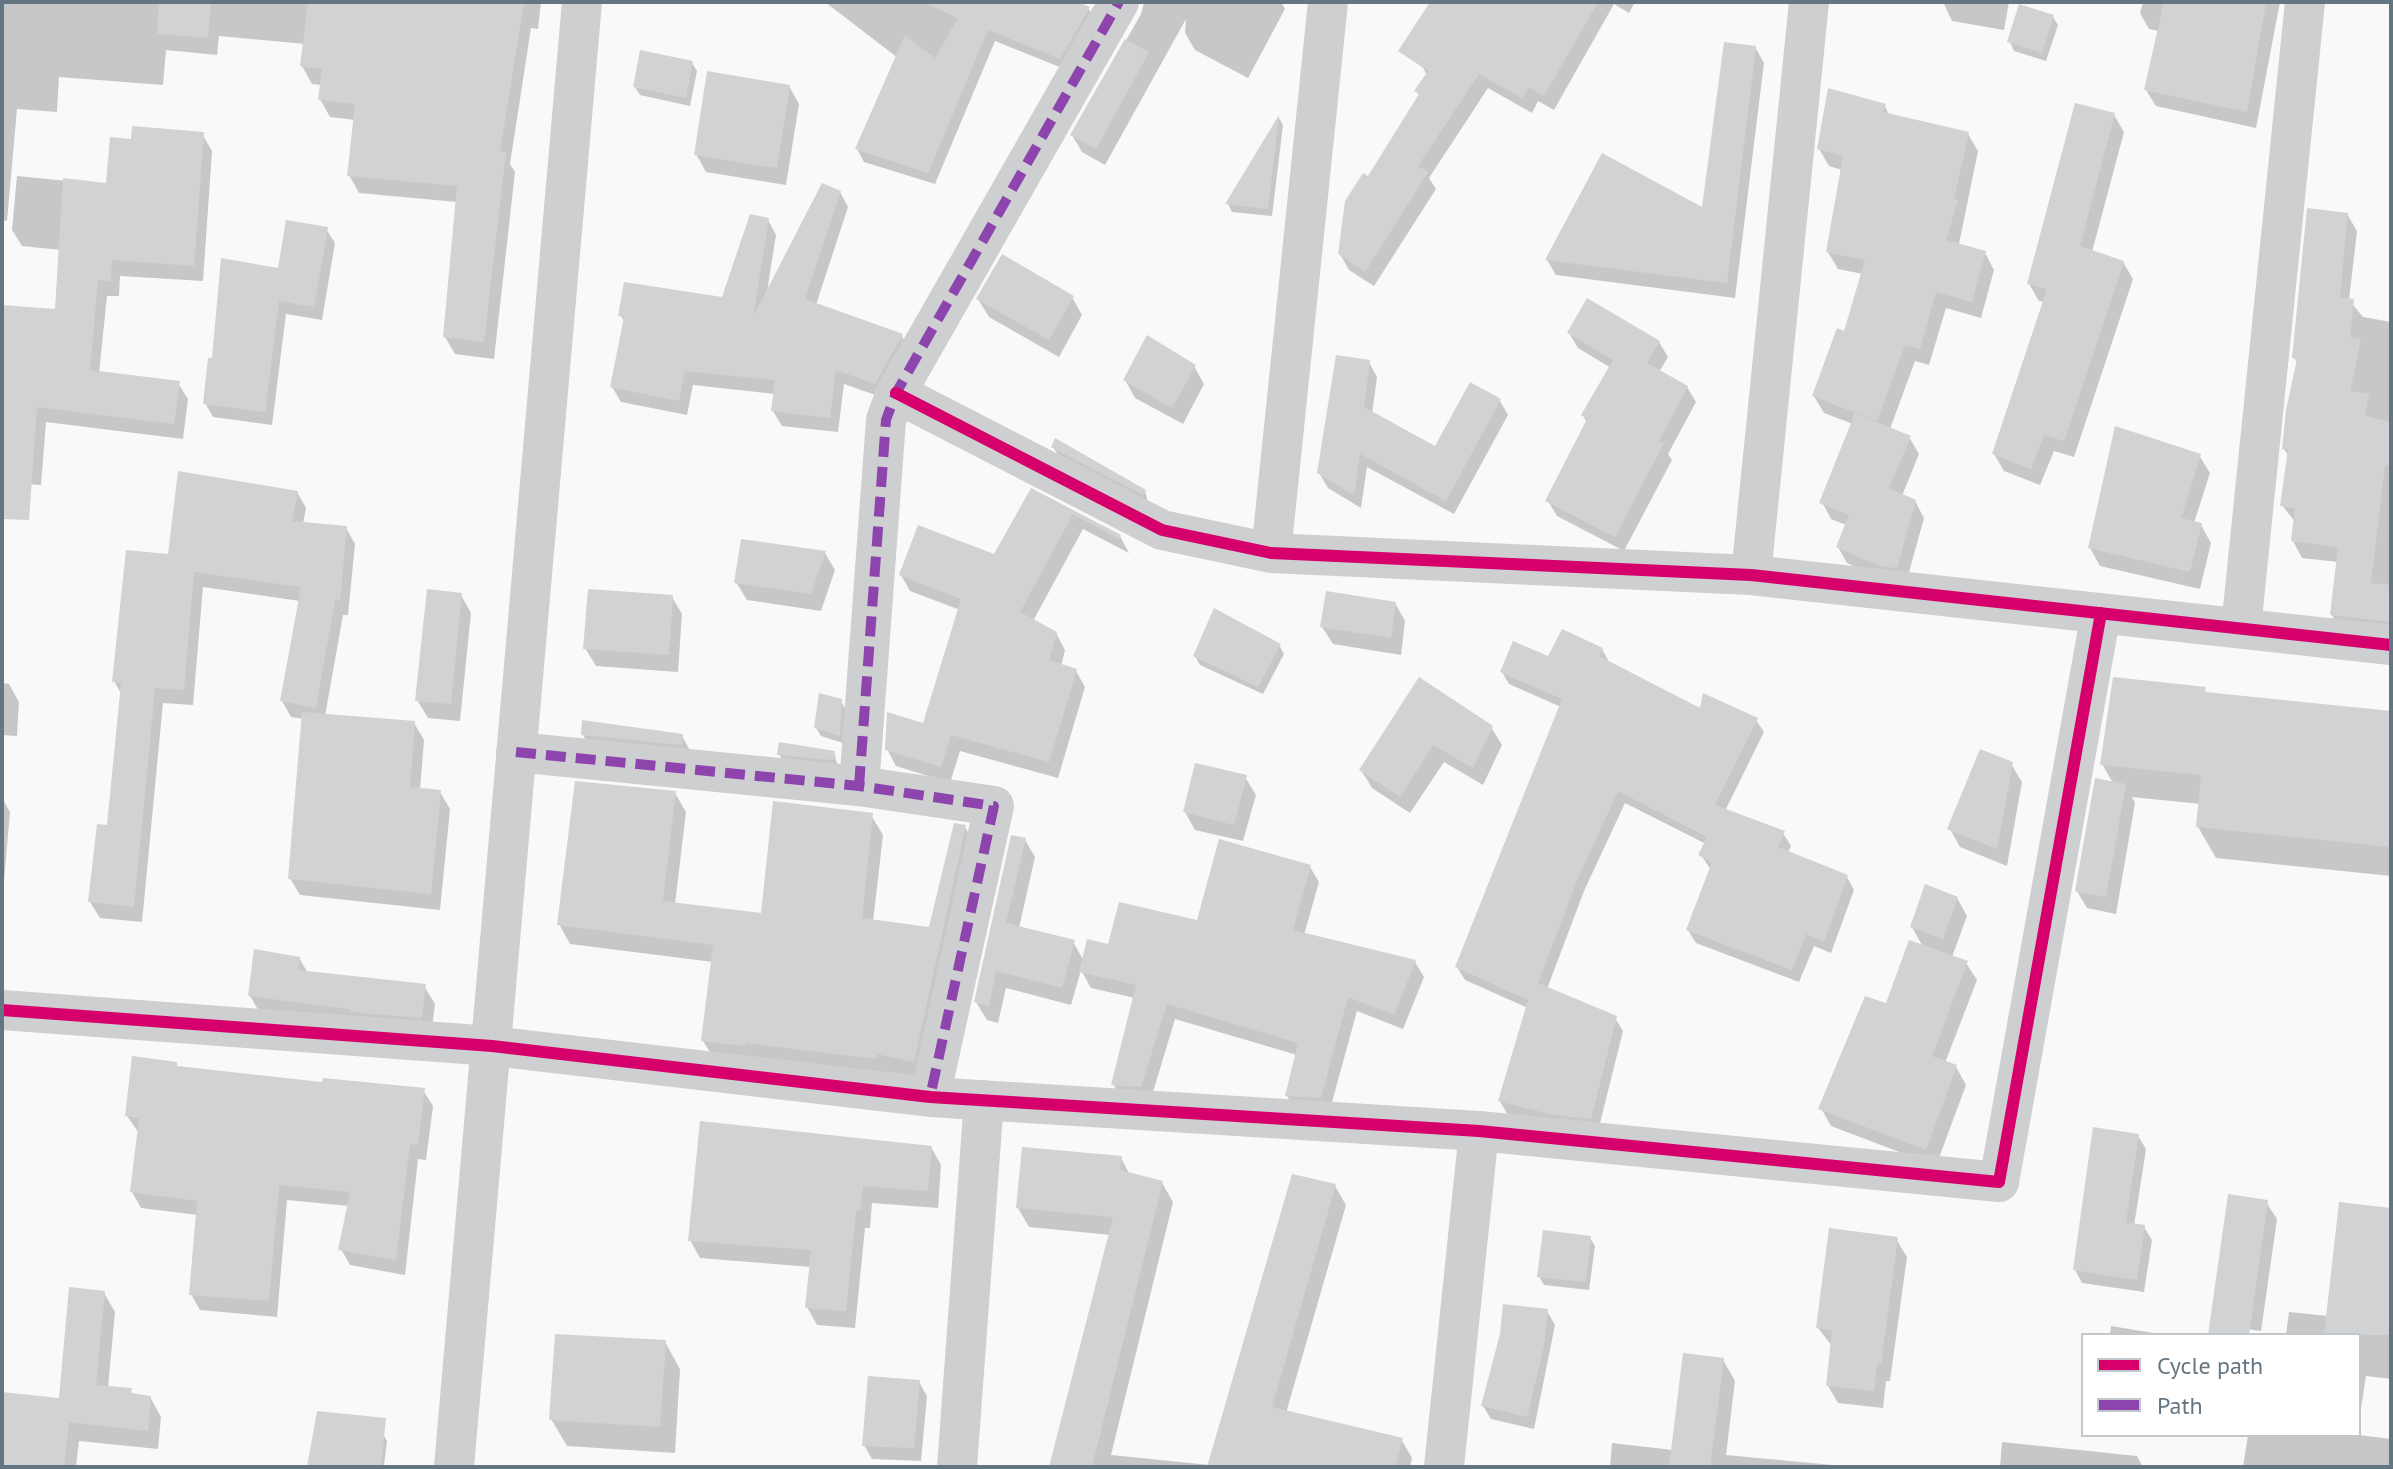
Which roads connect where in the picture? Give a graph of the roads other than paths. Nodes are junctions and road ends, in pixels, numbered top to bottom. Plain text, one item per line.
1 (582, 2) edge
2 (1119, 2) edge
3 (1328, 2) edge
4 (1809, 2) edge
5 (2305, 2) edge
6 (896, 393) junction
7 (1271, 553) junction
8 (1751, 575) junction
9 (2101, 613) junction
10 (2241, 628) junction
11 (2391, 645) edge
12 (516, 752) junction
13 (859, 786) junction
14 (2, 1010) edge
15 (492, 1046) junction
16 (930, 1097) junction
17 (984, 1100) junction
18 (1479, 1131) junction
19 (454, 1467) edge
20 (957, 1467) edge
21 (1444, 1467) edge

1 - 12 street
2 - 6 street
3 - 7 street
4 - 8 street
5 - 10 street
6 - 7 street
6 - 13 street
7 - 8 street
8 - 9 street
9 - 10 street
9 - 18 street
10 - 11 street
12 - 13 street
12 - 15 street
13 - 16 street
14 - 15 street
15 - 16 street
15 - 19 street
16 - 17 street
17 - 18 street
17 - 20 street
18 - 21 street

